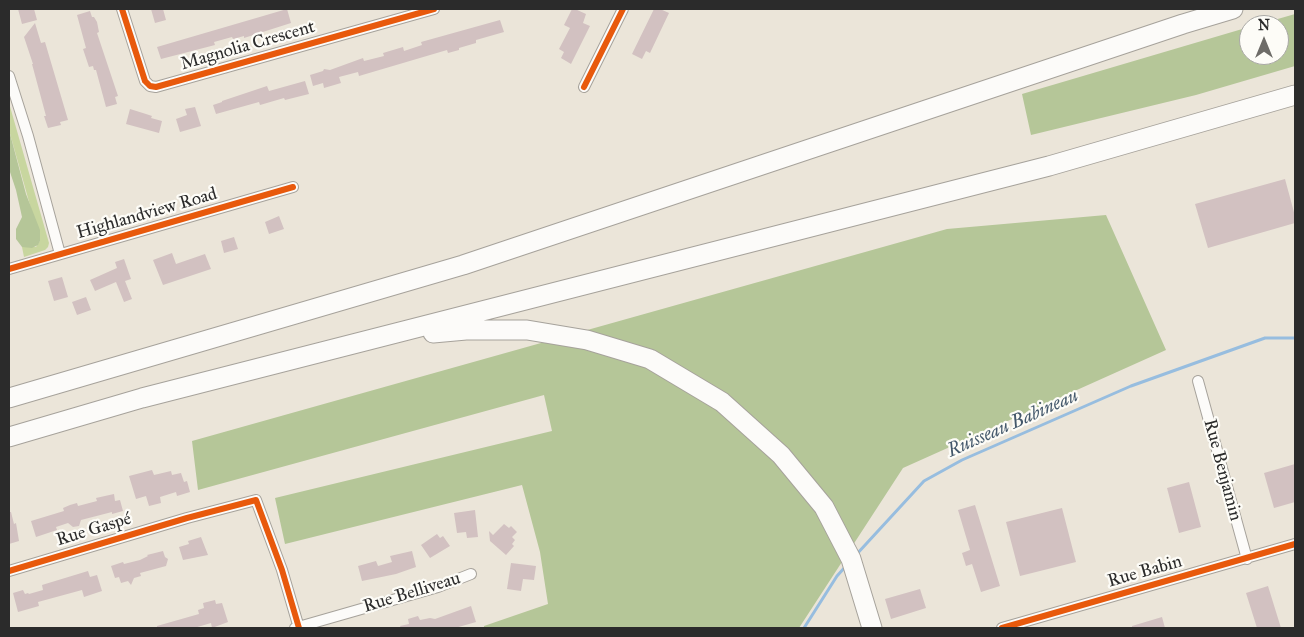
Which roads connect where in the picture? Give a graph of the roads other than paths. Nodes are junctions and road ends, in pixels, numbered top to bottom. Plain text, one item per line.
1 (122, 9) edge
2 (434, 9) edge
3 (623, 9) edge
4 (1233, 9) edge
5 (9, 76) edge
6 (584, 87) dead end
7 (1295, 95) edge
8 (293, 188) dead end
9 (60, 254) junction
10 (9, 269) edge
11 (372, 339) junction
12 (1198, 381) dead end
13 (9, 398) edge
14 (9, 437) edge
15 (1295, 544) edge
16 (1248, 559) junction
17 (9, 571) edge
18 (471, 574) dead end
19 (298, 628) edge
20 (872, 628) edge
21 (1002, 628) edge

1 - 2 street, Magnolia Crescent
3 - 6 street
4 - 13 highway
5 - 9 street
7 - 11 highway
8 - 9 street, Highlandview Road
9 - 10 street, Highlandview Road
11 - 14 highway
11 - 20 highway
12 - 16 street, Rue Benjamin
15 - 16 street, Rue Babin
16 - 21 street, Rue Babin
17 - 19 street, Rue Gaspé
18 - 19 street, Rue Belliveau

